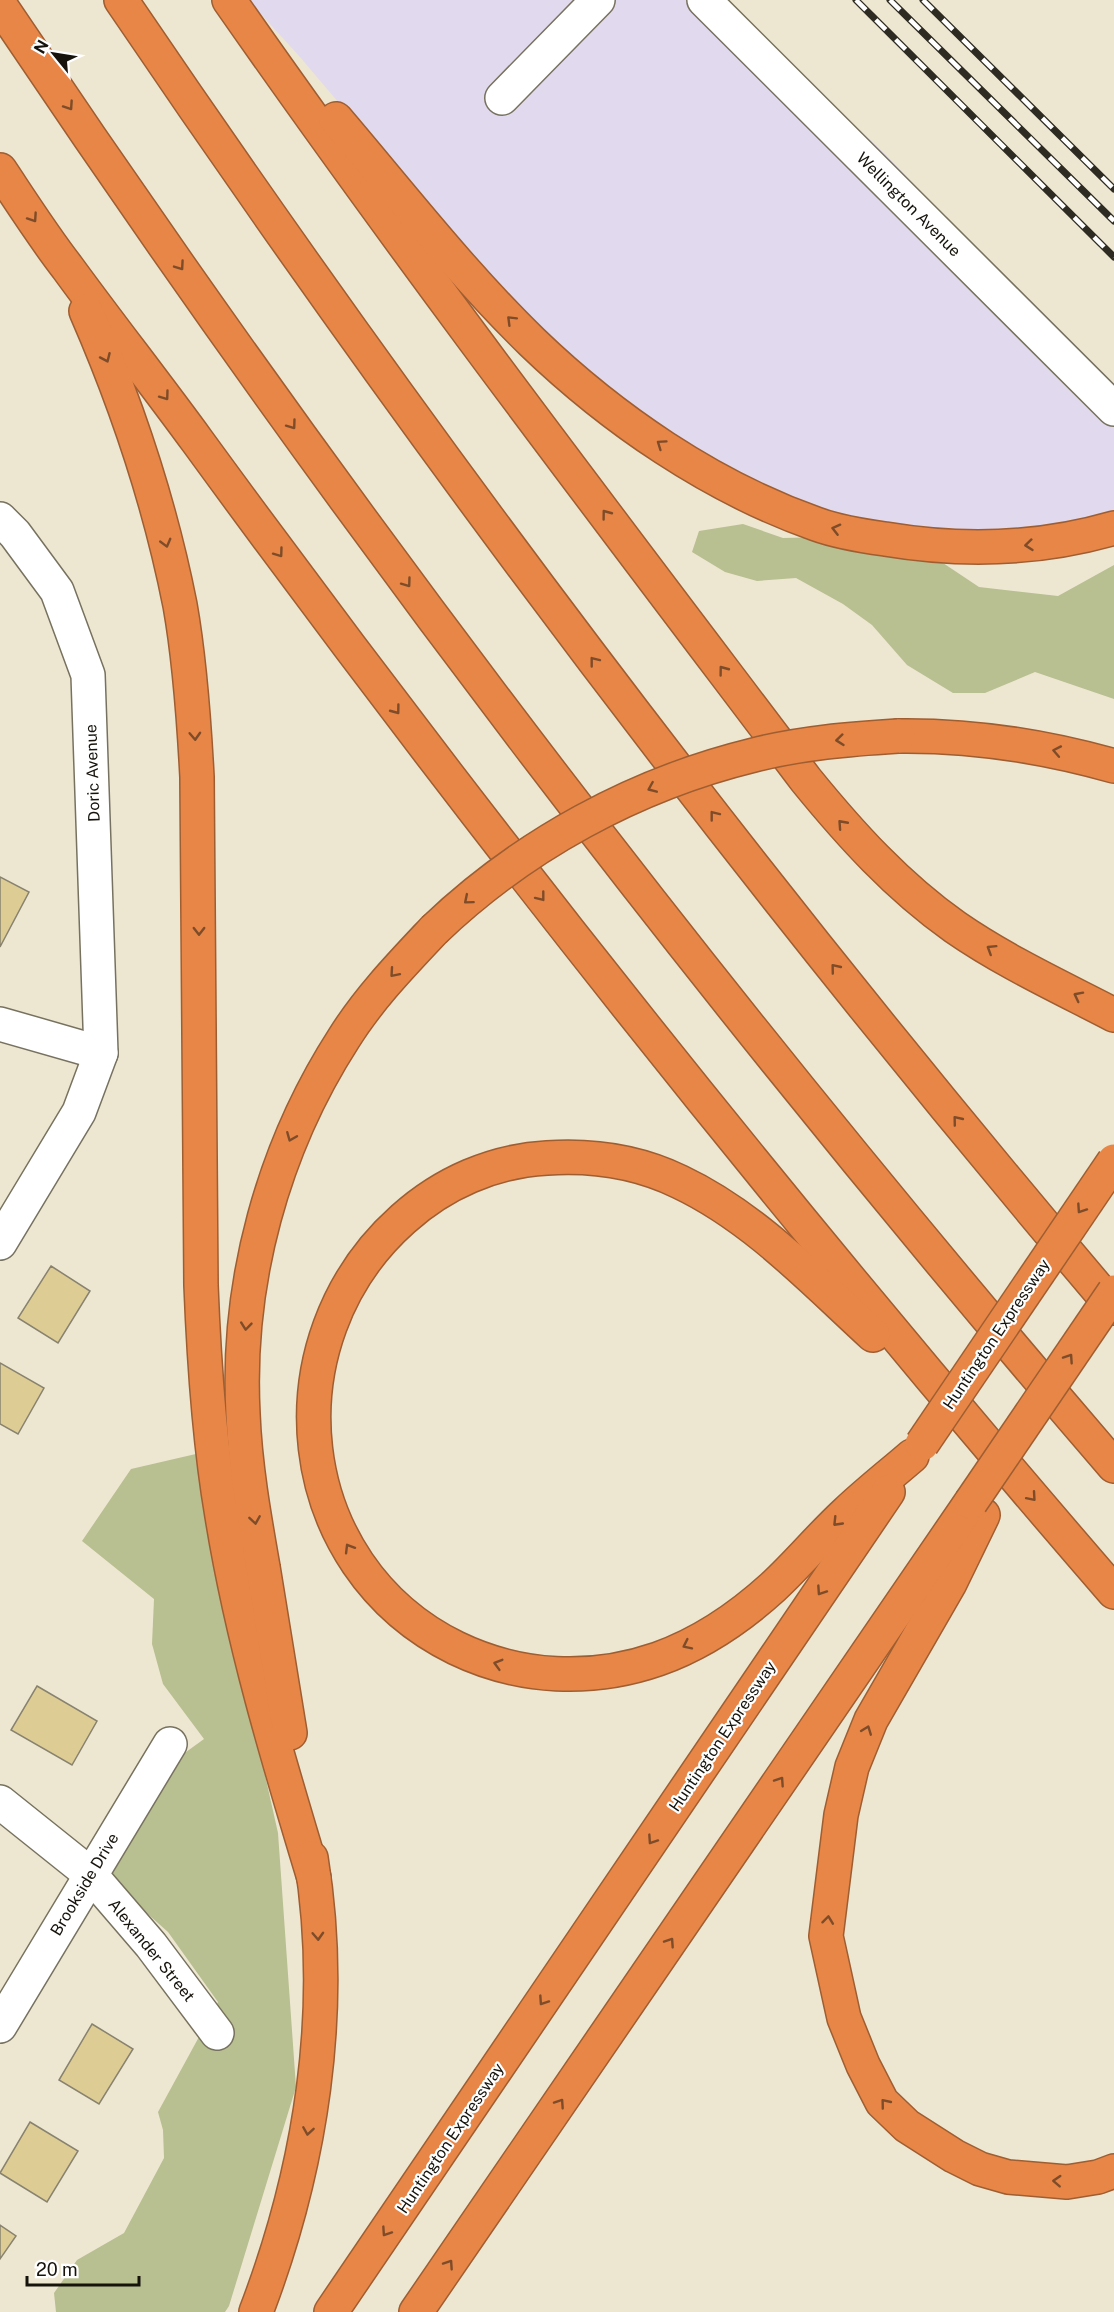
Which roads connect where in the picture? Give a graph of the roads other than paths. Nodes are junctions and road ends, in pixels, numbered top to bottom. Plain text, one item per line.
1 (121, 0) edge
2 (229, 0) edge
3 (236, 0) edge
4 (598, 0) edge
5 (704, 0) edge
6 (0, 5) edge
7 (502, 98) dead end
8 (0, 170) edge
9 (66, 266) junction
10 (1114, 410) edge
11 (0, 519) edge
12 (1100, 532) edge
13 (1114, 766) edge
14 (1114, 1015) edge
15 (0, 1024) edge
16 (101, 1053) junction
17 (1114, 1161) edge
18 (0, 1242) edge
19 (1114, 1292) edge
20 (1114, 1308) edge
21 (966, 1421) junction
22 (917, 1450) junction
23 (1114, 1466) edge
24 (977, 1508) junction
25 (1114, 1592) edge
26 (170, 1744) dead end
27 (0, 1802) edge
28 (90, 1874) junction
29 (314, 1878) junction
30 (0, 2026) edge
31 (218, 2033) dead end
32 (1114, 2171) edge
33 (255, 2312) edge
34 (331, 2312) edge
35 (416, 2312) edge

20 -> 1 highway
14 -> 2 highway
12 -> 3 highway
4 - 7 street
5 - 10 street, Wellington Avenue
6 -> 23 highway
8 -> 9 highway
9 -> 21 highway
9 -> 29 highway
11 - 16 street, Doric Avenue
13 -> 29 highway, bridge
15 - 16 street
16 - 18 street
17 -> 22 highway, Huntington Expressway, bridge
24 -> 19 highway, bridge
22 -> 21 highway
21 -> 25 highway
22 -> 34 highway, Huntington Expressway
32 -> 24 highway
35 -> 24 highway
26 - 28 street, Brookside Drive
27 - 28 street, Alexander Street
28 - 30 street, Brookside Drive
28 - 31 street, Alexander Street
29 -> 33 highway

